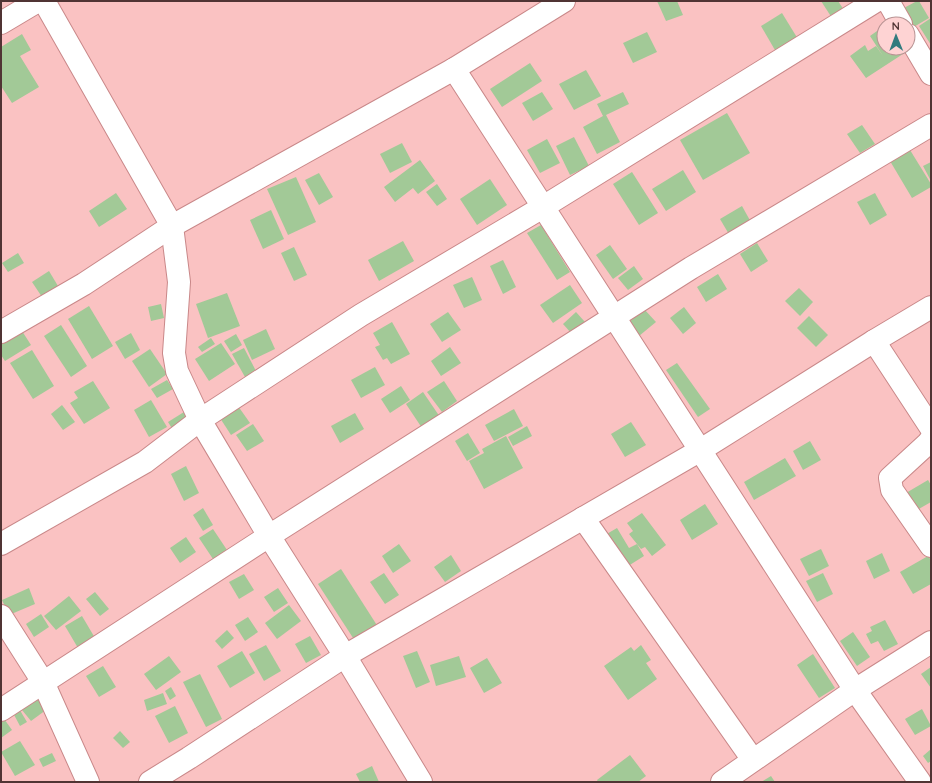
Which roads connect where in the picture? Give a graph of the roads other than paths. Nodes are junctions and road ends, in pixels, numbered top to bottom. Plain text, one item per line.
1 (38, 1) edge
2 (44, 1) edge
3 (564, 1) edge
4 (876, 1) edge
5 (888, 1) edge
6 (896, 16) edge
7 (1, 23) edge
8 (916, 49) edge
9 (454, 68) junction
10 (931, 74) edge
11 (931, 125) edge
12 (543, 207) junction
13 (172, 226) junction
14 (931, 307) edge
15 (614, 317) junction
16 (1, 332) edge
17 (874, 341) junction
18 (200, 420) junction
19 (931, 428) edge
20 (931, 439) edge
21 (699, 450) junction
22 (583, 518) junction
23 (269, 536) junction
24 (1, 544) edge
25 (931, 546) edge
26 (1, 616) edge
27 (931, 642) edge
28 (346, 656) junction
29 (43, 682) junction
30 (855, 690) junction
31 (1, 710) edge
32 (753, 760) junction
33 (88, 782) edge
34 (150, 782) edge
35 (420, 782) edge
36 (722, 782) edge
37 (920, 782) edge

1 - 7 street
2 - 13 street
3 - 9 street
4 - 12 street
5 - 6 street
8 - 10 street
9 - 12 street
9 - 13 street
11 - 15 street
12 - 15 street
12 - 18 street
13 - 16 street
13 - 18 street
14 - 17 street
15 - 21 street
15 - 23 street
17 - 19 street
17 - 21 street
18 - 23 street
18 - 24 street
20 - 25 street
21 - 22 street
21 - 30 street
22 - 28 street
22 - 32 street
23 - 28 street
23 - 29 street
26 - 29 street
27 - 30 street
28 - 34 street
28 - 35 street
29 - 31 street
29 - 33 street
30 - 32 street
30 - 37 street
32 - 36 street

